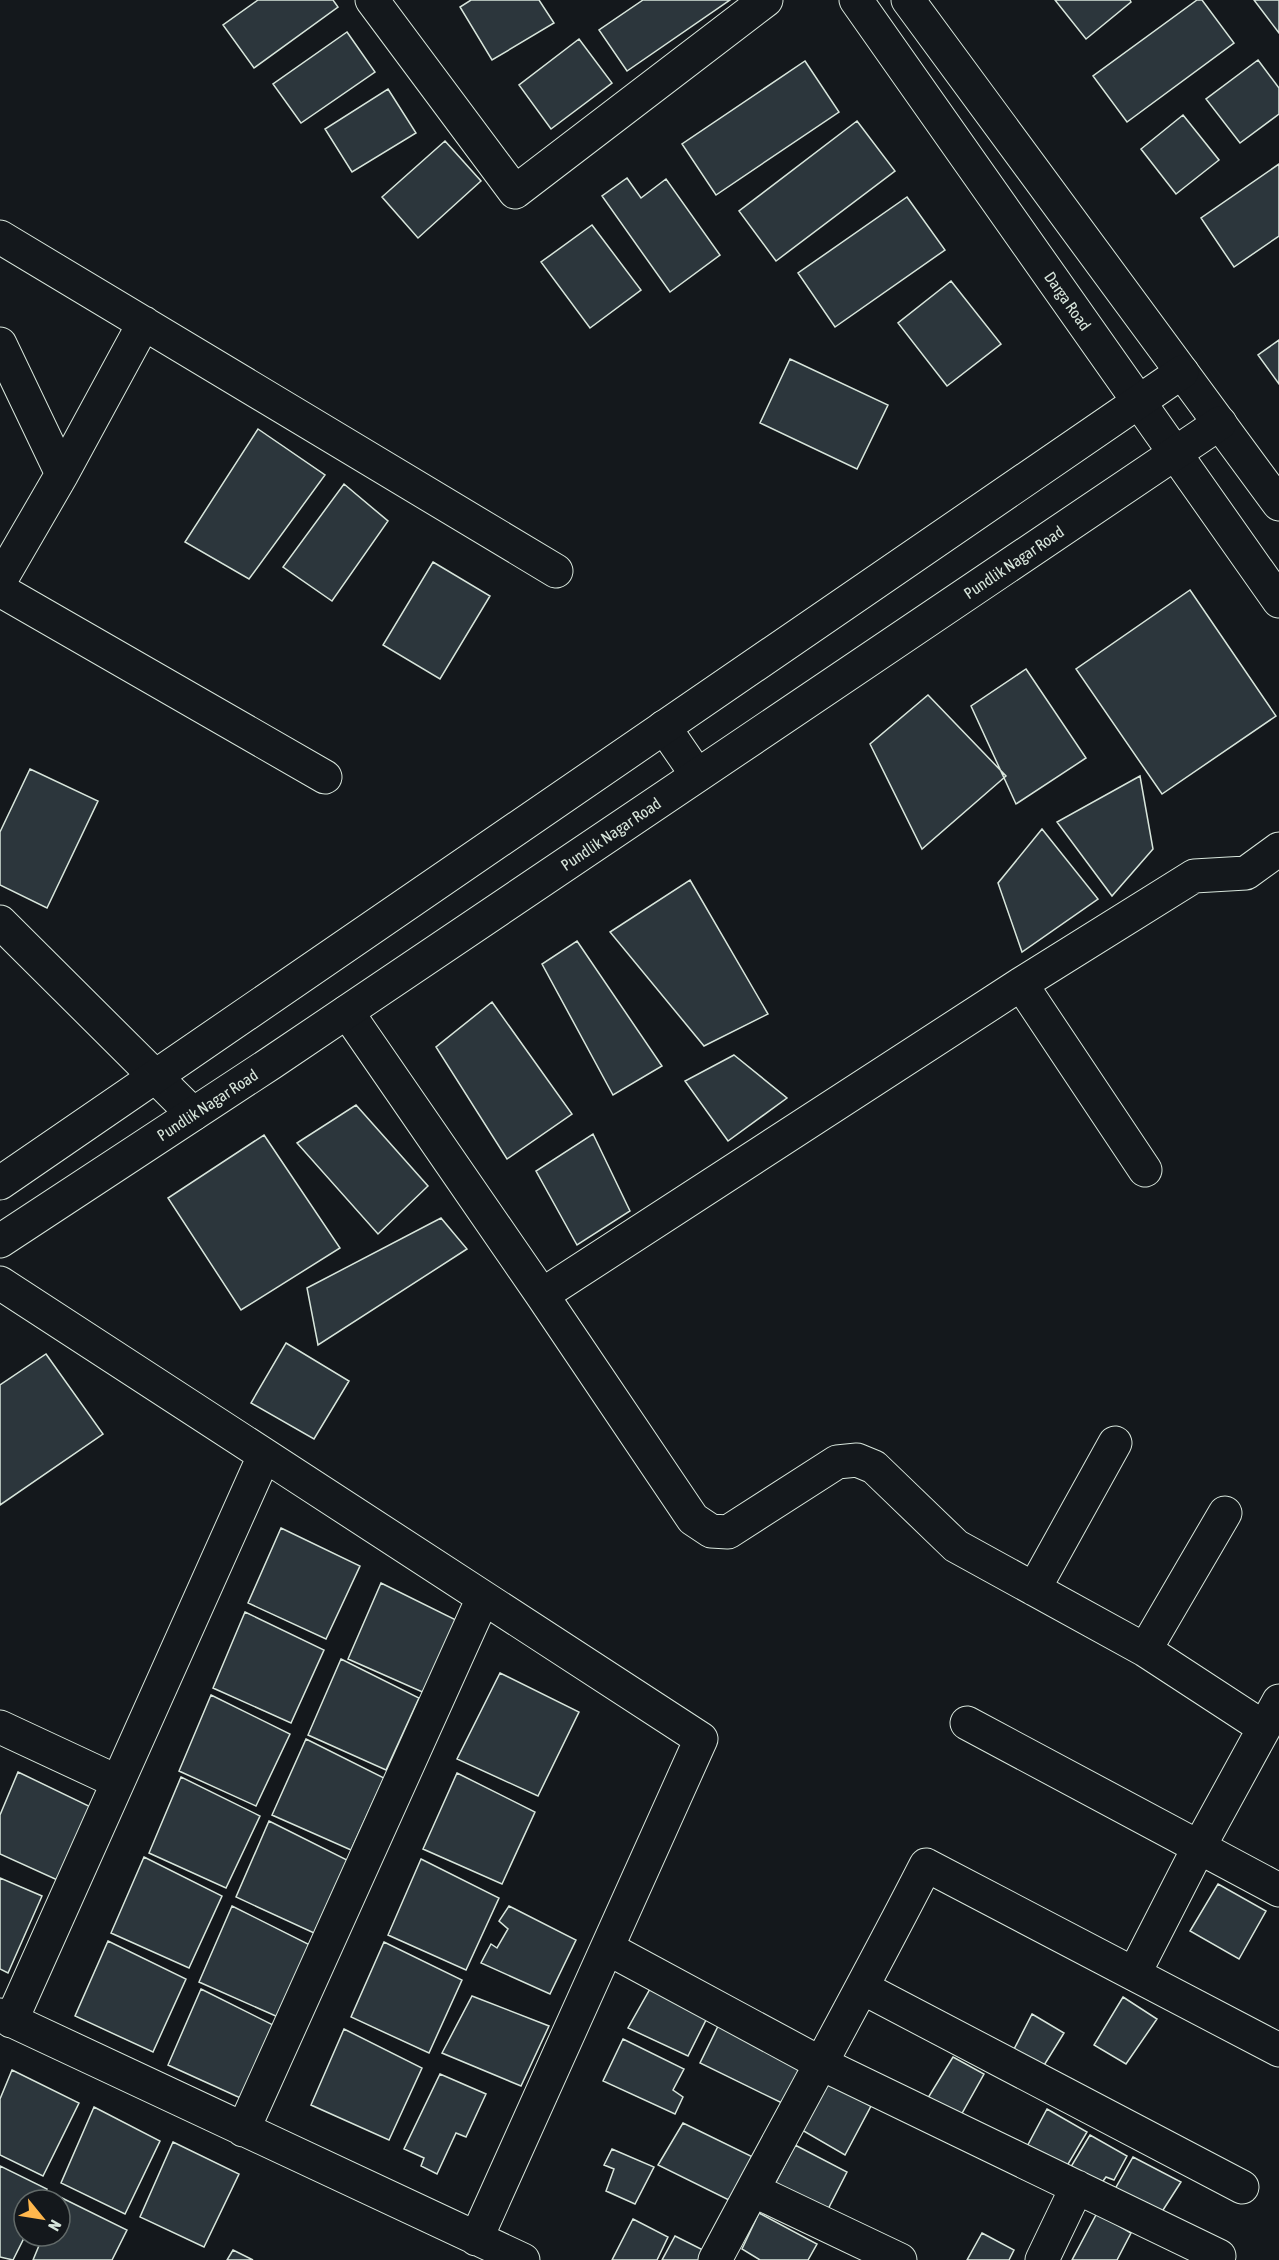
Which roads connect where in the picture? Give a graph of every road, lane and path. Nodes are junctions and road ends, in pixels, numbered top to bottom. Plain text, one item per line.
1 (372, 0) edge
2 (766, 0) edge
3 (856, 0) edge
4 (908, 0) edge
5 (0, 237) edge
6 (144, 323) junction
7 (0, 344) edge
8 (1182, 372) junction
9 (1140, 402) junction
10 (1220, 423) junction
11 (1175, 453) junction
12 (62, 474) junction
13 (1279, 504) edge
14 (556, 571) dead end
15 (0, 580) edge
16 (0, 590) edge
17 (1279, 601) edge
18 (664, 727) junction
19 (697, 775) junction
20 (325, 777) dead end
21 (1279, 849) edge
22 (0, 922) edge
23 (1022, 984) junction
24 (347, 1012) junction
25 (156, 1077) junction
26 (193, 1114) junction
27 (1145, 1170) dead end
28 (0, 1183) edge
29 (0, 1241) edge
30 (0, 1283) edge
31 (542, 1295) junction
32 (1115, 1443) dead end
33 (264, 1456) junction
34 (1225, 1513) dead end
35 (1034, 1589) junction
36 (483, 1598) junction
37 (1145, 1650) junction
38 (967, 1722) dead end
39 (0, 1727) edge
40 (1269, 1728) edge
41 (118, 1782) junction
42 (1199, 1847) junction
43 (1279, 1890) edge
44 (607, 1948) junction
45 (1134, 1974) junction
46 (863, 1988) junction
47 (5, 2018) edge
48 (1279, 2050) edge
49 (820, 2063) junction
50 (243, 2130) junction
51 (1077, 2187) junction
52 (1242, 2187) dead end
53 (753, 2190) junction
54 (476, 2239) junction
55 (1219, 2256) dead end
56 (523, 2260) edge
57 (715, 2260) edge
58 (900, 2260) edge
59 (1042, 2260) edge

1 - 2 street
3 - 9 street, Darga Road
4 - 8 street
5 - 6 street
6 - 12 street
6 - 14 street
7 - 12 street
8 - 9 street
8 - 10 street
9 - 11 street, Darga Road
9 - 18 street
10 - 11 street, Pundlik Nagar Road
10 - 13 street
11 - 17 street, Darga Road
11 - 19 street, Pundlik Nagar Road
12 - 15 street
16 - 20 street
18 - 19 street
18 - 25 street
19 - 24 street, Pundlik Nagar Road
21 - 23 street
22 - 25 street
23 - 27 street
23 - 31 street
24 - 26 street, Pundlik Nagar Road
24 - 31 street
25 - 26 street
25 - 28 street
26 - 29 street, Pundlik Nagar Road
30 - 33 street
31 - 35 street
32 - 35 street
33 - 36 street
33 - 41 street
34 - 37 street
35 - 37 street
36 - 44 street
36 - 50 street
37 - 40 street
38 - 42 street
39 - 41 street
40 - 42 street
41 - 47 street
42 - 43 street
42 - 45 street
44 - 49 street
44 - 54 street
45 - 46 street
45 - 48 street
46 - 49 street
46 - 52 street
47 - 50 street
49 - 51 street
49 - 53 street
50 - 54 street
51 - 55 street
51 - 59 street
53 - 57 street
53 - 58 street
54 - 56 street

